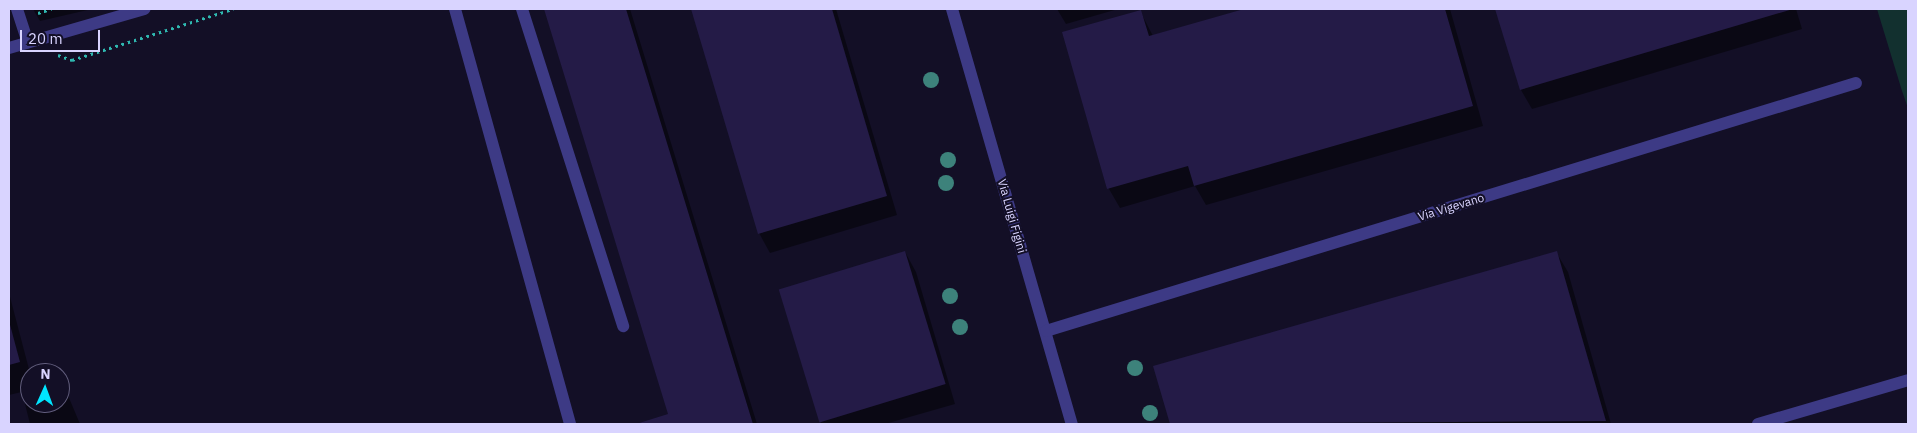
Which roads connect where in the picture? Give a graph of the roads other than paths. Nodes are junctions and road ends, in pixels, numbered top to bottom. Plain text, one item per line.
1 (17, 9) edge
2 (144, 9) edge
3 (455, 9) edge
4 (522, 9) edge
5 (952, 9) edge
6 (28, 42) junction
7 (9, 48) edge
8 (1856, 83) dead end
9 (623, 326) dead end
10 (1046, 330) junction
11 (1908, 380) edge
12 (570, 424) edge
13 (1072, 424) edge
14 (1758, 424) edge

1 - 6 street
2 - 6 street
3 - 12 street
4 - 9 street
5 - 10 street, Via Luigi Figini
6 - 7 street
8 - 10 street, Via Vigevano
10 - 13 street, Via Luigi Figini
11 - 14 street

